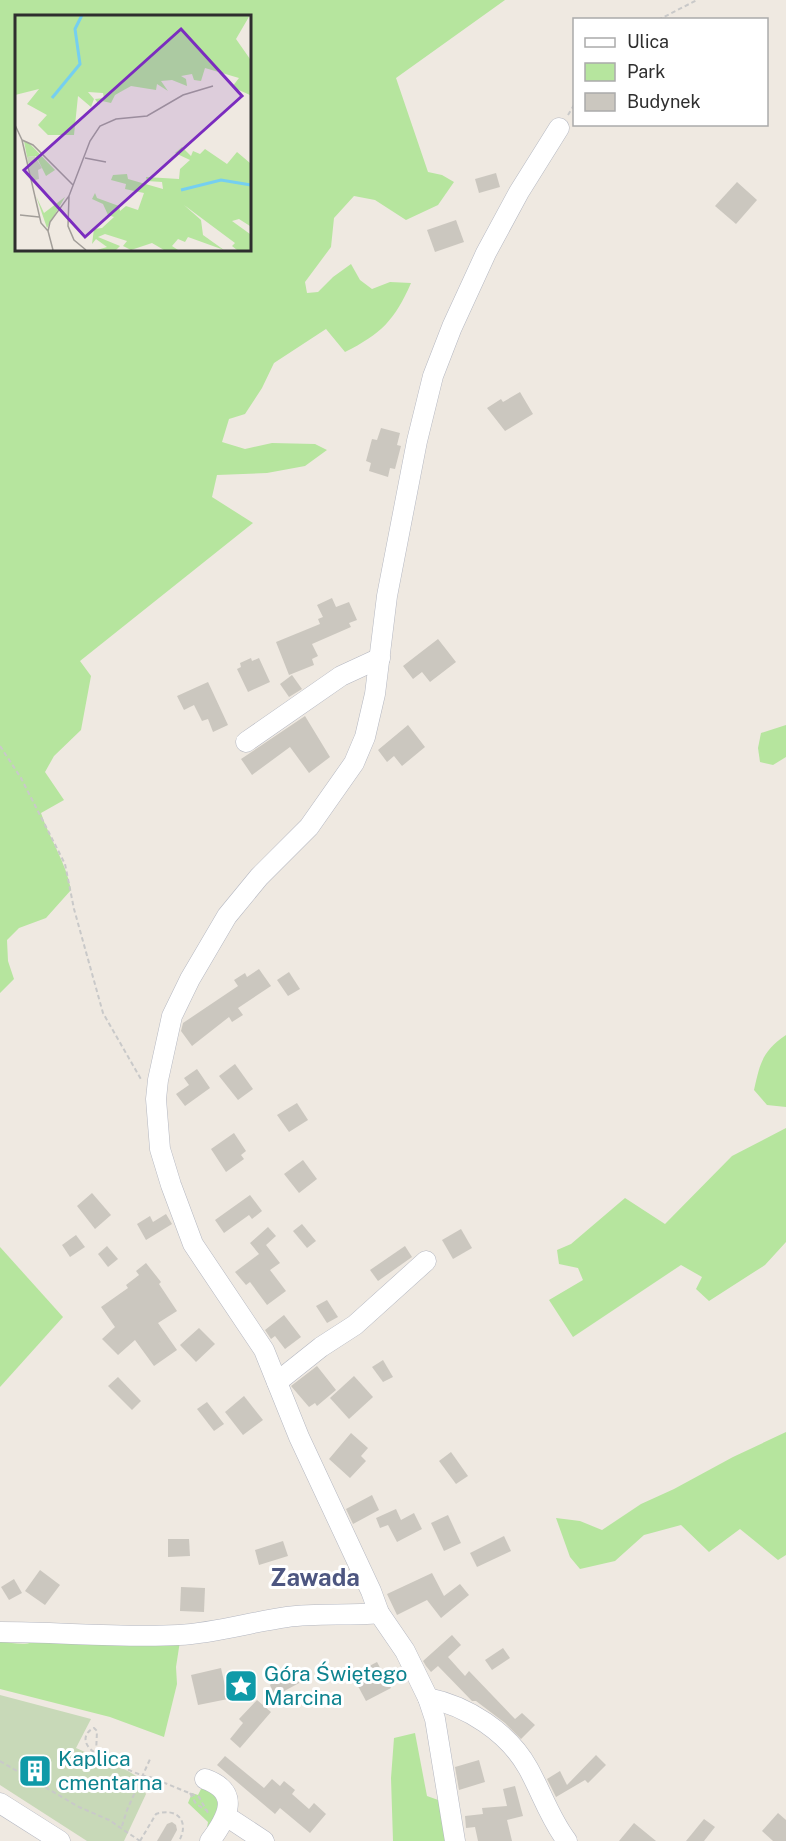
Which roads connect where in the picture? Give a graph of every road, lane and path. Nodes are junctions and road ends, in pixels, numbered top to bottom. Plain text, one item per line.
1 (697, 0) edge
2 (662, 18) edge
3 (560, 128) dead end
4 (380, 658) junction
5 (246, 742) dead end
6 (0, 746) edge
7 (156, 1099) junction
8 (426, 1261) dead end
9 (277, 1382) junction
10 (379, 1613) junction
11 (0, 1632) edge
12 (428, 1698) junction
13 (96, 1753) junction
14 (152, 1757) dead end
15 (0, 1761) edge
16 (143, 1778) junction
17 (205, 1779) dead end
18 (190, 1793) junction
19 (0, 1803) edge
20 (213, 1823) edge
21 (121, 1827) junction
22 (60, 1841) edge
23 (140, 1841) edge
24 (179, 1841) edge
25 (264, 1841) edge
26 (455, 1841) edge
27 (567, 1841) edge

1 - 2 path
3 - 4 street
4 - 5 street
4 - 7 street
6 - 7 path
7 - 9 street
8 - 9 street
9 - 10 street
10 - 11 street
10 - 12 street
12 - 26 street
12 - 27 street
13 - 13 path
13 - 16 path
14 - 16 path
15 - 21 path
16 - 18 path
16 - 21 path
17 - 20 street
18 - 20 path
18 - 20 path
19 - 22 street
20 - 25 street
21 - 23 path
23 - 24 path

